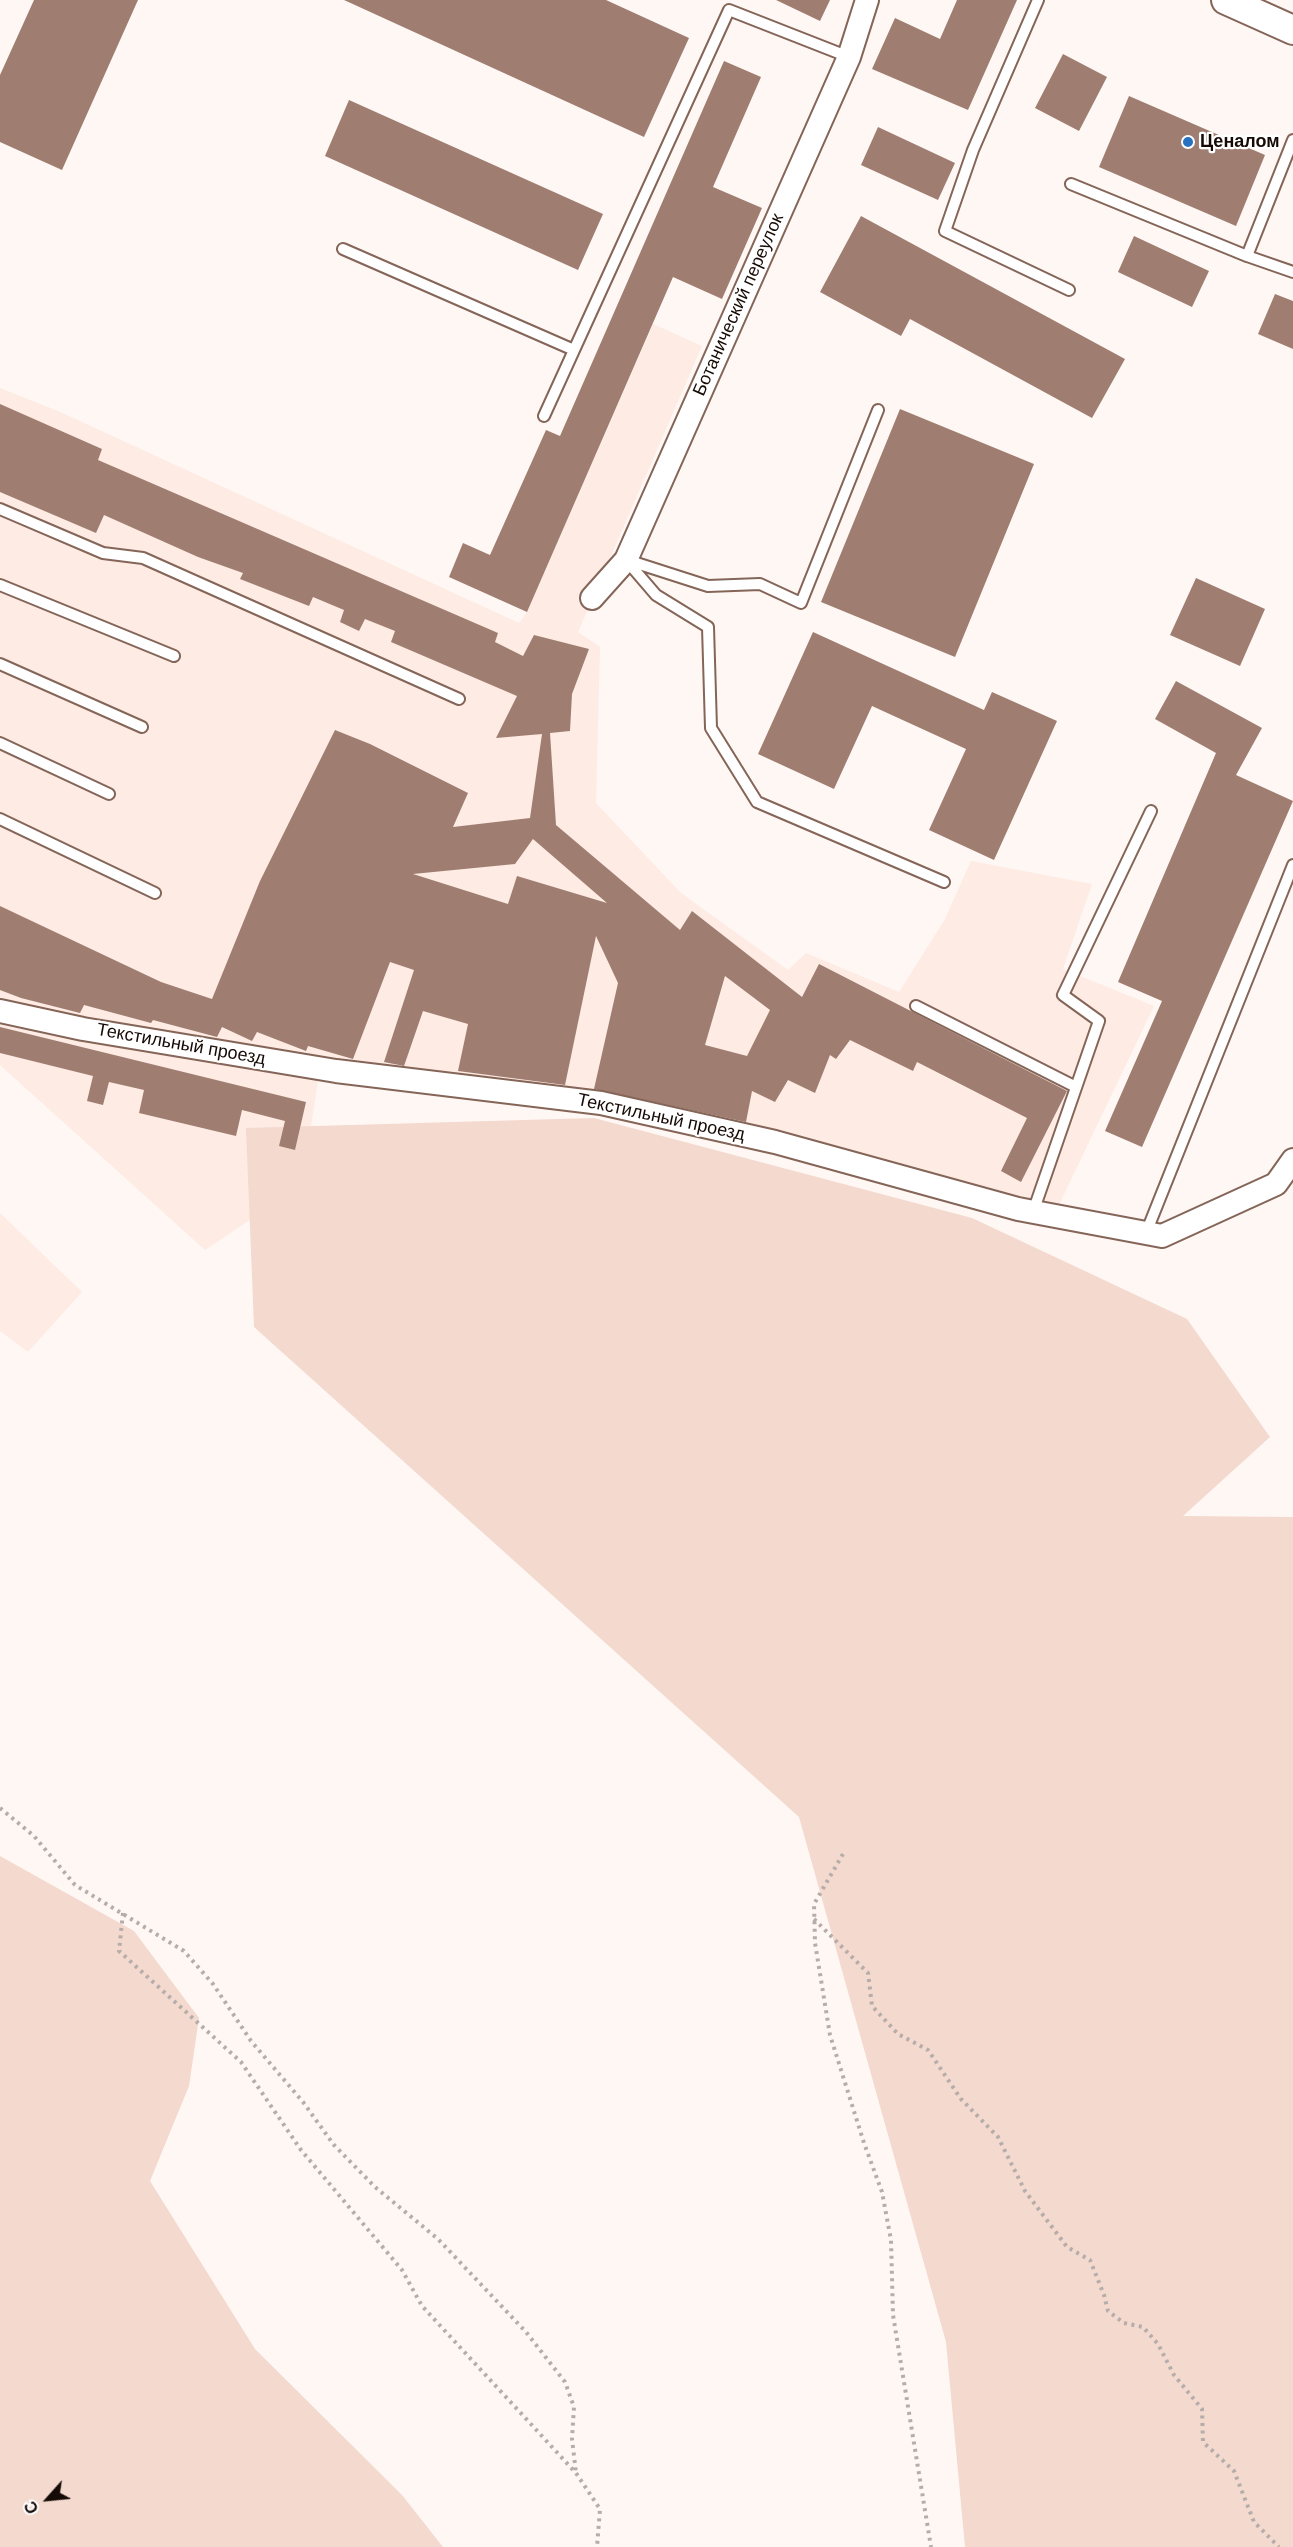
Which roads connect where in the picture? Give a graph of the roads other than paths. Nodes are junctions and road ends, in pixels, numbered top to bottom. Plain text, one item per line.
1 (867, 0) edge
2 (1038, 0) edge
3 (1226, 0) edge
4 (1293, 30) edge
5 (849, 57) junction
6 (1293, 140) edge
7 (1071, 184) dead end
8 (343, 249) dead end
9 (1247, 256) junction
10 (1293, 272) edge
11 (1069, 290) dead end
12 (574, 350) junction
13 (878, 410) dead end
14 (544, 416) dead end
15 (0, 509) edge
16 (626, 560) junction
17 (0, 585) edge
18 (592, 598) dead end
19 (174, 656) dead end
20 (0, 663) edge
21 (459, 699) dead end
22 (142, 727) dead end
23 (0, 744) edge
24 (109, 794) dead end
25 (1152, 811) dead end
26 (0, 819) edge
27 (1293, 865) edge
28 (944, 882) dead end
29 (154, 893) dead end
30 (916, 1006) dead end
31 (0, 1011) edge
32 (1076, 1088) junction
33 (1293, 1160) edge
34 (1033, 1212) junction
35 (1146, 1233) junction

1 - 5 street, Ботанический переулок
2 - 11 lane
3 - 4 street
5 - 12 lane
5 - 16 street, Ботанический переулок
6 - 9 lane
7 - 9 lane
8 - 12 lane
9 - 10 lane
12 - 14 lane
13 - 16 lane
15 - 21 lane
16 - 18 street, Ботанический переулок
16 - 28 lane
17 - 19 lane
20 - 22 lane
23 - 24 lane
25 - 32 lane
26 - 29 lane
27 - 35 lane
30 - 32 lane
31 - 34 street, Текстильный проезд
32 - 34 lane
33 - 35 street, Текстильный проезд
34 - 35 street, Текстильный проезд

